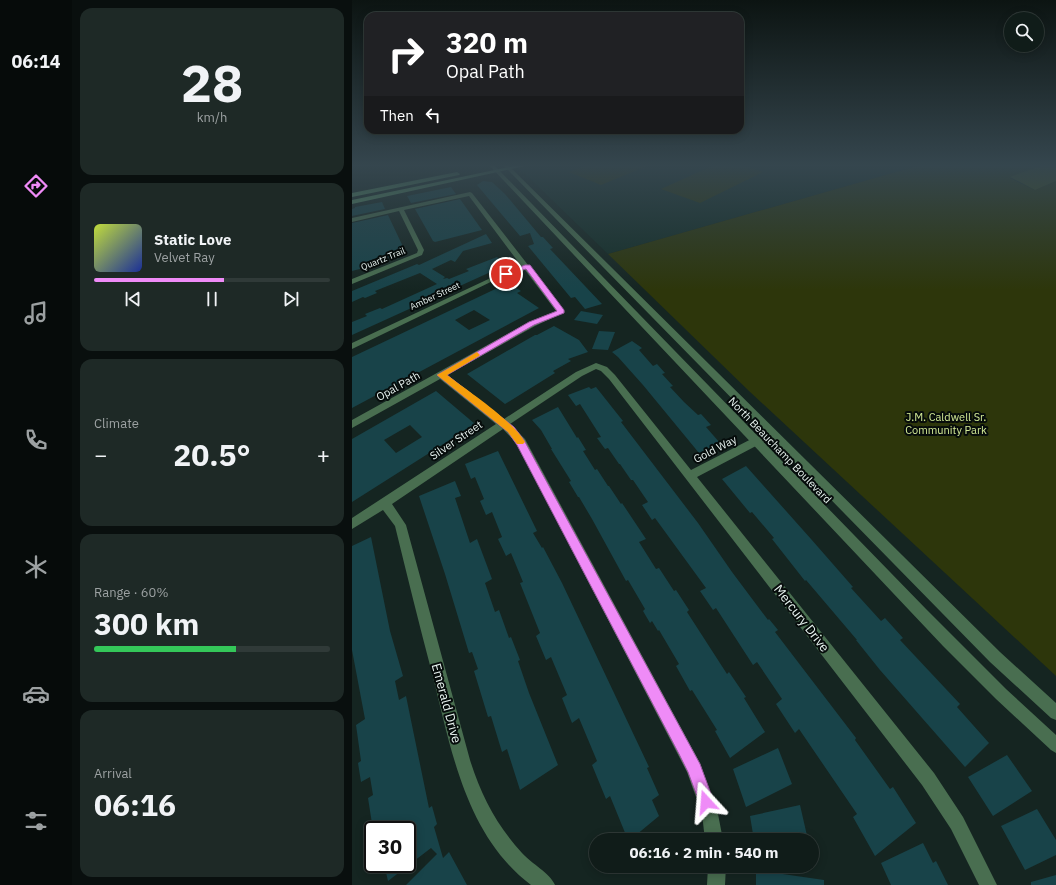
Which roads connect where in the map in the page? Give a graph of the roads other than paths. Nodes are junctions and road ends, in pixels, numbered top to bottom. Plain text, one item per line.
1 (409, 207) edge
2 (481, 207) edge
3 (534, 207) edge
4 (539, 207) edge
5 (401, 209) junction
6 (352, 220) edge
7 (528, 267) junction
8 (352, 282) edge
9 (352, 346) edge
10 (596, 366) joint
11 (441, 375) junction
12 (352, 424) edge
13 (504, 424) junction
14 (772, 433) junction
15 (756, 442) junction
16 (690, 476) junction
17 (384, 503) junction
18 (352, 524) edge
19 (1056, 713) edge
20 (1056, 745) edge
21 (713, 833) edge
22 (717, 873) edge
23 (546, 885) edge
24 (716, 885) edge
25 (988, 885) edge

1 - 5 street
2 - 7 street
3 - 15 street, North Beauchamp Boulevard
4 - 14 street, North Beauchamp Boulevard
5 - 6 street
5 - 8 street, Quartz Trail
7 - 9 street, Amber Street
7 - 11 street, Opal Path
10 - 13 street, Silver Street
10 - 16 street, Mercury Drive
11 - 12 street, Opal Path
11 - 13 street
13 - 17 street, Silver Street
13 - 21 street
14 - 15 street, Gold Way
14 - 19 street, North Beauchamp Boulevard
15 - 16 street, Gold Way
15 - 20 street, North Beauchamp Boulevard
16 - 25 street, Mercury Drive
17 - 18 street, Silver Street
17 - 23 street, Emerald Drive
22 - 24 street

